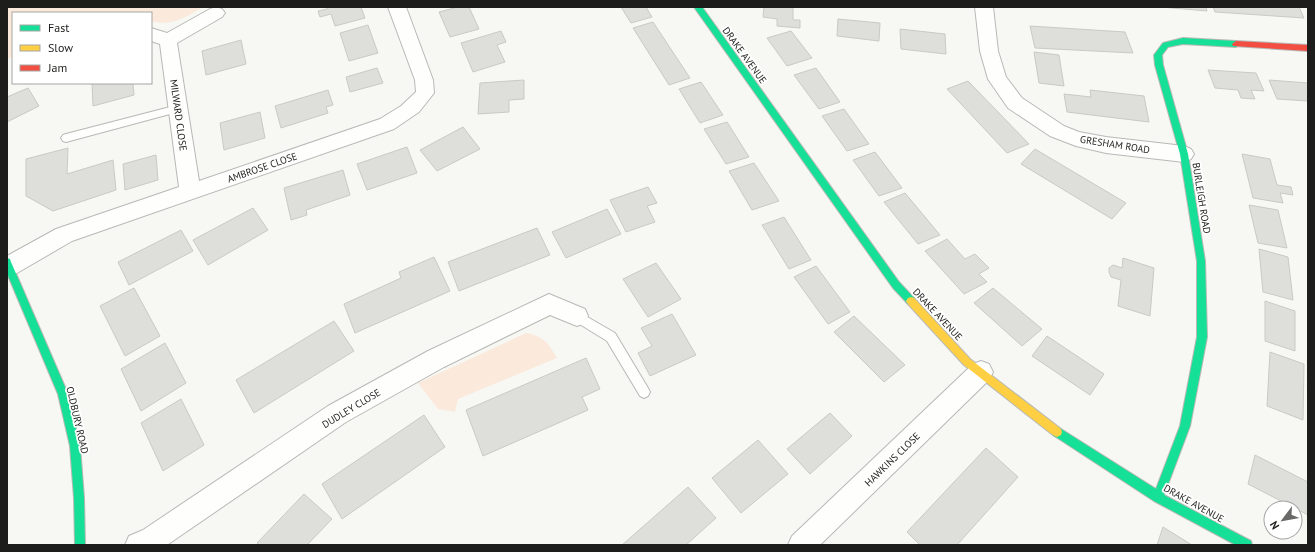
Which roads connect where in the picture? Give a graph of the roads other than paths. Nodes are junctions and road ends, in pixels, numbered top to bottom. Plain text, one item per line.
1 (397, 7) edge
2 (698, 7) edge
3 (980, 7) edge
4 (984, 7) edge
5 (216, 13) dead end
6 (160, 37) edge
7 (1308, 48) edge
8 (178, 109) junction
9 (66, 138) dead end
10 (1184, 154) junction
11 (190, 191) junction
12 (8, 264) edge
13 (576, 316) joint
14 (981, 372) junction
15 (644, 392) dead end
16 (1158, 497) junction
17 (80, 545) edge
18 (138, 545) edge
19 (801, 545) edge
20 (1247, 545) edge

1 - 11 street, AMBROSE CLOSE
2 - 14 street, DRAKE AVENUE
3 - 4 street
4 - 10 street, GRESHAM ROAD
5 - 6 street, MILWARD CLOSE
6 - 8 street, MILWARD CLOSE
7 - 10 street, BURLEIGH ROAD
8 - 9 lane
8 - 11 street, MILWARD CLOSE
10 - 16 street, BURLEIGH ROAD
11 - 12 street, AMBROSE CLOSE
12 - 17 street, OLDBURY ROAD
13 - 15 lane
13 - 18 street, DUDLEY CLOSE
14 - 16 street, DRAKE AVENUE
14 - 19 street, HAWKINS CLOSE
16 - 20 street, DRAKE AVENUE

